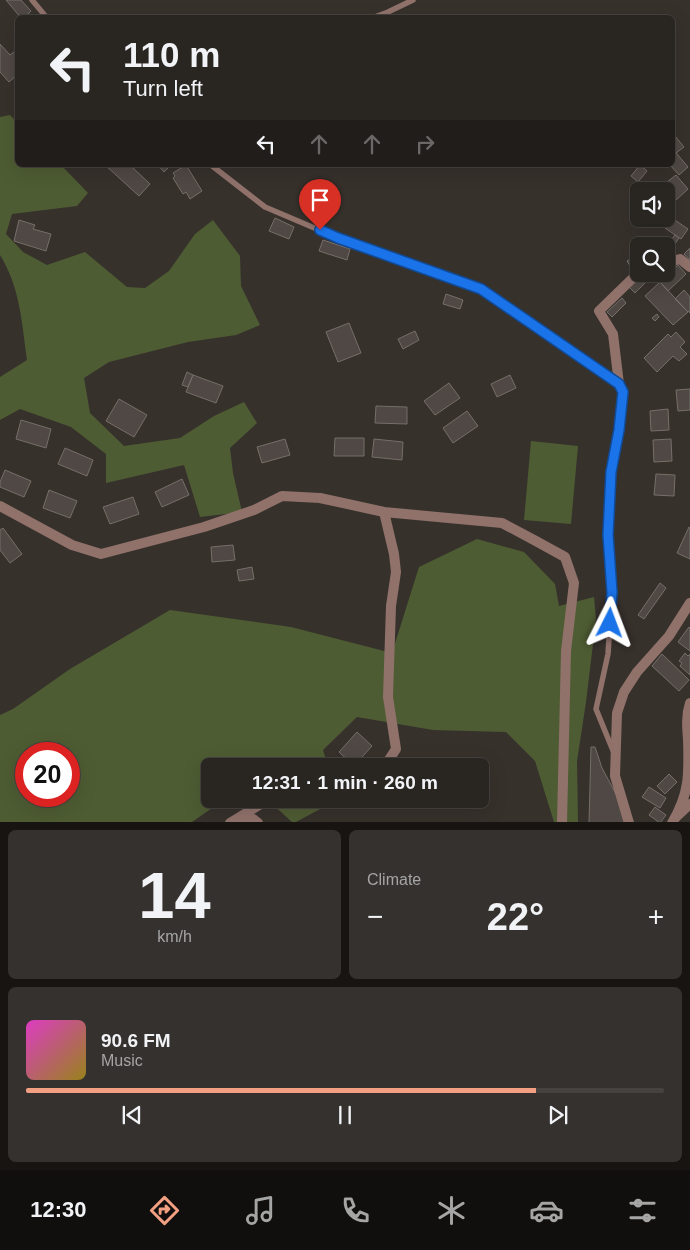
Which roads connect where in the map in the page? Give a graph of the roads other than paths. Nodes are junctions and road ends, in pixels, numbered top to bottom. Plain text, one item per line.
1 (32, 0) edge
2 (413, 0) edge
3 (44, 15) edge
4 (379, 15) edge
5 (215, 167) edge
6 (675, 260) edge
7 (690, 267) edge
8 (630, 281) edge
9 (619, 384) junction
10 (0, 506) edge
11 (384, 512) junction
12 (690, 603) edge
13 (690, 703) edge
14 (615, 757) junction
15 (390, 758) edge
16 (690, 804) edge
17 (254, 808) edge
18 (674, 820) edge
19 (230, 822) edge
20 (258, 822) edge
21 (562, 822) edge
22 (629, 822) edge

1 - 3 lane
2 - 4 lane
5 - 9 lane
6 - 7 street
8 - 9 street
9 - 14 lane
10 - 11 street
11 - 15 street
11 - 21 street
12 - 14 street
13 - 18 street
14 - 22 street
16 - 18 street
17 - 19 street
19 - 20 street

